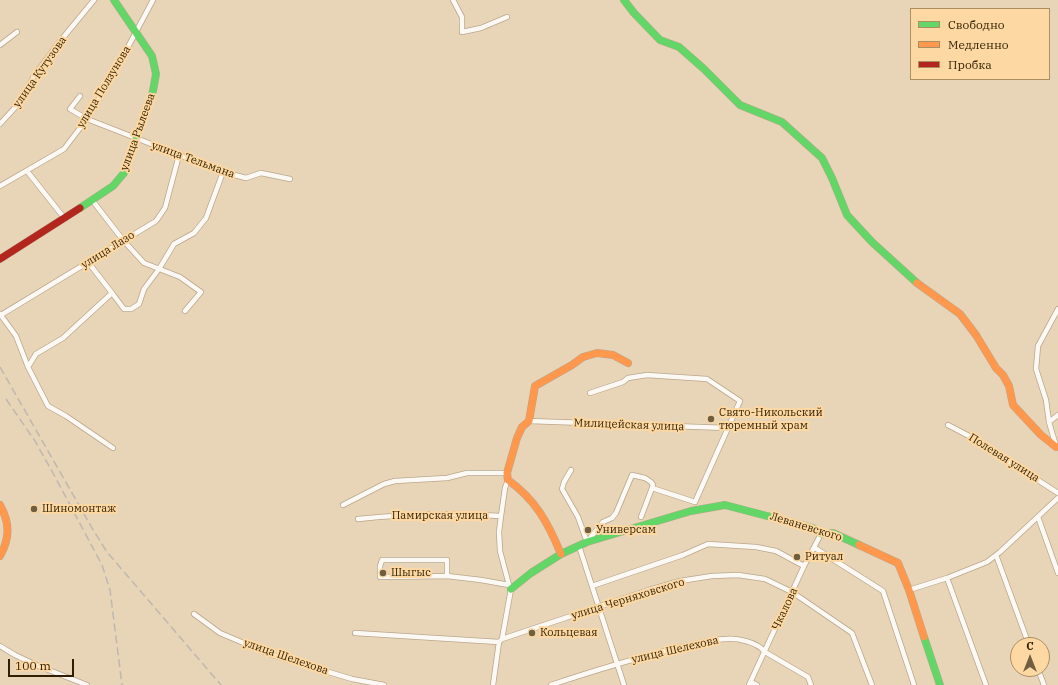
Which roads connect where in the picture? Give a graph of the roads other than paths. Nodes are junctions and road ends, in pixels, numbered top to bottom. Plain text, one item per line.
1 (94, 0) edge
2 (114, 0) edge
3 (153, 0) edge
4 (453, 0) edge
5 (624, 0) edge
6 (507, 17) dead end
7 (17, 32) dead end
8 (136, 32) junction
9 (0, 45) edge
10 (80, 96) dead end
11 (86, 119) junction
12 (0, 124) edge
13 (137, 139) junction
14 (179, 155) junction
15 (27, 171) junction
16 (223, 172) junction
17 (290, 179) dead end
18 (0, 186) edge
19 (92, 200) junction
20 (65, 219) junction
21 (123, 240) junction
22 (0, 259) edge
23 (88, 262) junction
24 (159, 269) junction
25 (112, 293) junction
26 (1058, 309) edge
27 (185, 312) dead end
28 (0, 315) edge
29 (628, 363) dead end
30 (28, 367) junction
31 (590, 393) dead end
32 (1058, 415) edge
33 (529, 422) junction
34 (1049, 422) junction
35 (948, 425) dead end
36 (728, 428) junction
37 (113, 448) dead end
38 (1057, 448) edge
39 (571, 470) dead end
40 (507, 472) junction
41 (508, 480) junction
42 (652, 488) junction
43 (1058, 493) edge
44 (1058, 498) edge
45 (343, 505) dead end
46 (0, 509) edge
47 (501, 516) junction
48 (641, 517) dead end
49 (1038, 517) junction
50 (358, 519) dead end
51 (0, 526) edge
52 (9, 529) junction
53 (821, 534) junction
54 (587, 542) junction
55 (579, 546) junction
56 (814, 548) junction
57 (561, 554) junction
58 (996, 555) junction
59 (0, 556) edge
60 (804, 566) junction
61 (1058, 573) edge
62 (447, 576) junction
63 (947, 578) junction
64 (592, 586) junction
65 (510, 587) junction
66 (909, 590) junction
67 (792, 592) junction
68 (598, 608) junction
69 (194, 614) dead end
70 (355, 633) dead end
71 (1026, 637) edge
72 (501, 640) junction
73 (0, 646) edge
74 (765, 652) junction
75 (618, 663) junction
76 (352, 679) junction
77 (750, 683) edge
78 (88, 685) edge
79 (352, 685) edge
80 (384, 685) edge
81 (493, 685) edge
82 (551, 685) edge
83 (624, 685) edge
84 (757, 685) edge
85 (811, 685) edge
86 (872, 685) edge
87 (914, 685) edge
88 (940, 685) edge
89 (986, 685) edge

1 - 12 street, улица Кутузова
2 - 8 street, улица Рылеева
3 - 8 street, улица Ползунова
4 - 6 street
5 - 38 street
7 - 9 street
8 - 11 street, улица Ползунова
8 - 13 street, улица Рылеева
10 - 11 street, улица Тельмана
11 - 13 street, улица Тельмана
11 - 15 street, улица Ползунова
13 - 14 street, улица Тельмана
13 - 19 street, улица Рылеева
14 - 16 street, улица Тельмана
14 - 21 street, улица Лазо
15 - 18 street, улица Ползунова
15 - 20 street
16 - 17 street, улица Тельмана
16 - 24 street
19 - 20 street, улица Рылеева
19 - 21 street
20 - 22 street, улица Рылеева
21 - 23 street, улица Лазо
21 - 24 street
23 - 25 street
23 - 28 street, улица Лазо
24 - 25 street
24 - 27 street
25 - 30 street
26 - 34 street
28 - 30 street
29 - 33 street
30 - 37 street
31 - 36 street, Леваневского
32 - 34 street
33 - 36 street, Милицейская улица
33 - 40 street
34 - 38 street
35 - 43 street, Полевая улица
36 - 42 street, Леваневского
39 - 54 street
40 - 41 street
40 - 45 street
41 - 47 street
41 - 57 street
42 - 48 street
42 - 54 street, Леваневского
44 - 49 street
46 - 52 street
47 - 50 street, Памирская улица
47 - 65 street, Памирская улица
49 - 58 street
49 - 61 street
51 - 52 street
52 - 59 street
53 - 54 street, Леваневского
53 - 56 street, Чкалова
53 - 66 street, Леваневского
54 - 55 street, Леваневского
55 - 57 street, Леваневского
55 - 64 street
56 - 60 street, Чкалова
56 - 87 street
57 - 65 street, Леваневского
58 - 63 street
58 - 71 street
60 - 64 street
60 - 67 street, Чкалова
62 - 62 street
62 - 65 street
63 - 66 street
63 - 89 street
64 - 68 street
65 - 72 street
66 - 88 street, Леваневского
67 - 68 street, улица Черняховского
67 - 74 street, Чкалова
67 - 86 street, улица Черняховского
68 - 72 street, улица Черняховского
68 - 75 street
69 - 76 street, улица Шелехова
70 - 72 street, улица Черняховского
72 - 81 street
73 - 78 street
74 - 75 street, улица Шелехова
74 - 77 street, Чкалова
74 - 85 street, улица Шелехова
75 - 82 street, улица Шелехова
75 - 83 street
76 - 79 street
76 - 80 street, улица Шелехова
77 - 84 street

